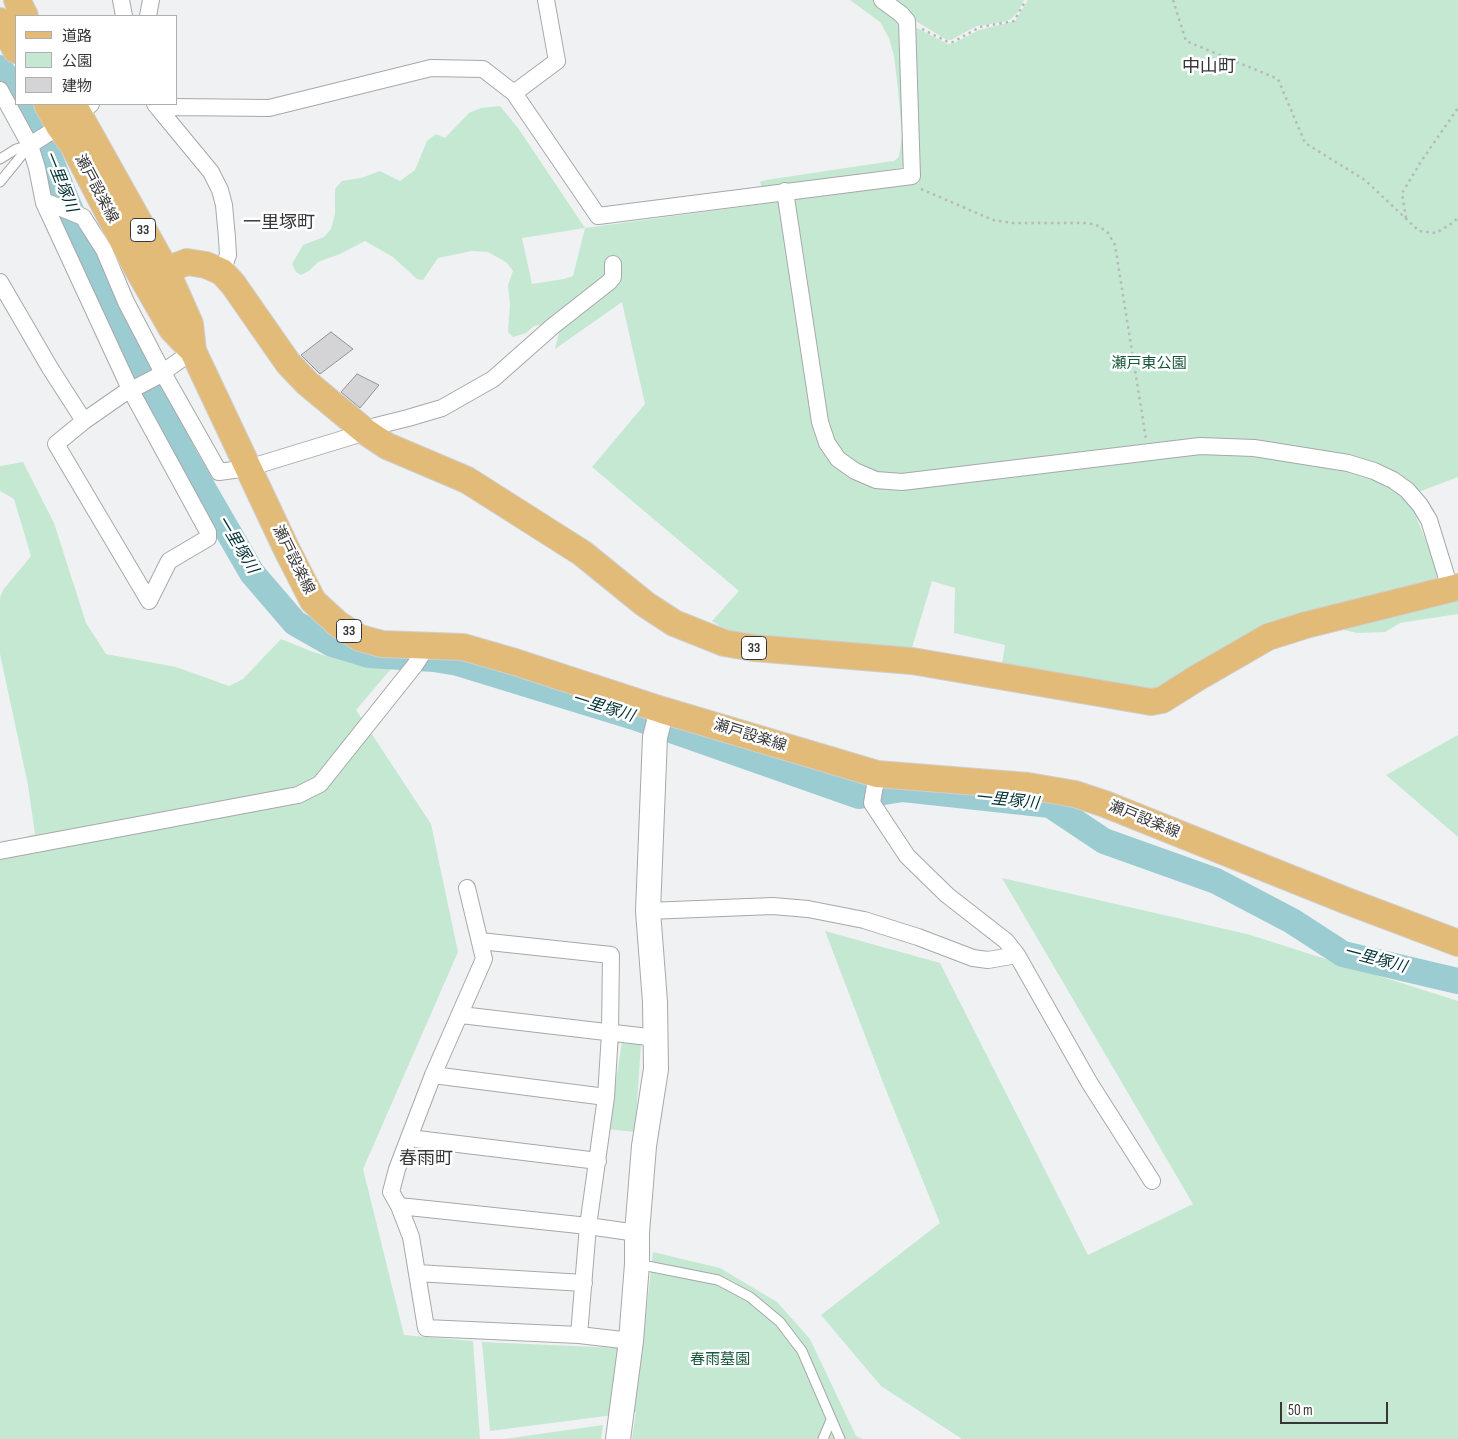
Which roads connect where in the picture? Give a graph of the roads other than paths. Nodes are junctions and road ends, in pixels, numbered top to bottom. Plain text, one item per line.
1 (17, 0) edge
2 (121, 0) edge
3 (151, 0) edge
4 (546, 0) edge
5 (882, 0) edge
6 (24, 15) edge
7 (124, 15) edge
8 (148, 15) edge
9 (0, 21) edge
10 (15, 48) edge
11 (0, 90) edge
12 (514, 93) junction
13 (49, 105) edge
14 (157, 106) edge
15 (70, 116) edge
16 (31, 144) junction
17 (0, 158) edge
18 (0, 182) edge
19 (786, 191) junction
20 (47, 203) junction
21 (613, 264) dead end
22 (166, 270) junction
23 (222, 272) junction
24 (0, 282) edge
25 (193, 351) junction
26 (159, 375) junction
27 (133, 389) junction
28 (84, 421) junction
29 (366, 432) junction
30 (248, 468) junction
31 (1454, 588) edge
32 (423, 652) junction
33 (662, 710) junction
34 (876, 777) junction
35 (0, 851) edge
36 (467, 888) dead end
37 (648, 911) junction
38 (480, 941) junction
39 (1458, 943) edge
40 (1017, 955) junction
41 (461, 1015) junction
42 (610, 1034) junction
43 (657, 1038) junction
44 (433, 1075) junction
45 (606, 1097) junction
46 (409, 1138) junction
47 (598, 1161) junction
48 (1152, 1181) dead end
49 (399, 1206) junction
50 (588, 1226) junction
51 (637, 1233) junction
52 (637, 1264) junction
53 (417, 1273) junction
54 (584, 1283) junction
55 (579, 1336) junction
56 (631, 1341) junction
57 (831, 1420) junction
58 (618, 1439) edge
59 (823, 1439) edge
60 (840, 1439) edge

1 - 6 main road
2 - 7 street
3 - 8 street
4 - 12 street
5 - 19 street
9 - 10 main road
11 - 16 street
12 - 14 street
12 - 19 street
13 - 15 main road, 瀬戸設楽線 / 33
14 - 23 street
15 - 16 street
15 - 22 main road, 瀬戸設楽線 / 33
15 - 25 main road, 瀬戸設楽線 / 33
16 - 17 lane
16 - 18 lane
16 - 20 street
19 - 31 street
20 - 26 street
20 - 27 street
21 - 29 street
22 - 23 main road, 33
22 - 25 main road, 瀬戸設楽線 / 33
23 - 29 main road, 33
24 - 28 street
25 - 26 street
25 - 30 main road, 瀬戸設楽線 / 33
26 - 27 street
26 - 30 street
27 - 28 street
27 - 28 street
29 - 30 street
29 - 31 main road, 33
30 - 32 main road, 瀬戸設楽線 / 33
32 - 33 main road, 瀬戸設楽線 / 33
32 - 35 street
33 - 34 main road, 瀬戸設楽線 / 33
33 - 37 street
34 - 39 main road, 瀬戸設楽線 / 33
34 - 40 street
36 - 38 street
37 - 40 street
37 - 43 street
38 - 41 street
38 - 42 street
40 - 48 street
41 - 42 street
41 - 44 street
42 - 43 street
42 - 45 street
43 - 51 street
44 - 45 street
44 - 46 street
45 - 47 street
46 - 47 street
46 - 49 street
47 - 50 street
49 - 50 street
49 - 53 street
50 - 51 street
50 - 54 street
51 - 52 street
52 - 56 street
52 - 57 lane
53 - 54 street
53 - 55 street
54 - 55 street
55 - 56 street
56 - 58 street
57 - 59 lane
57 - 60 lane

